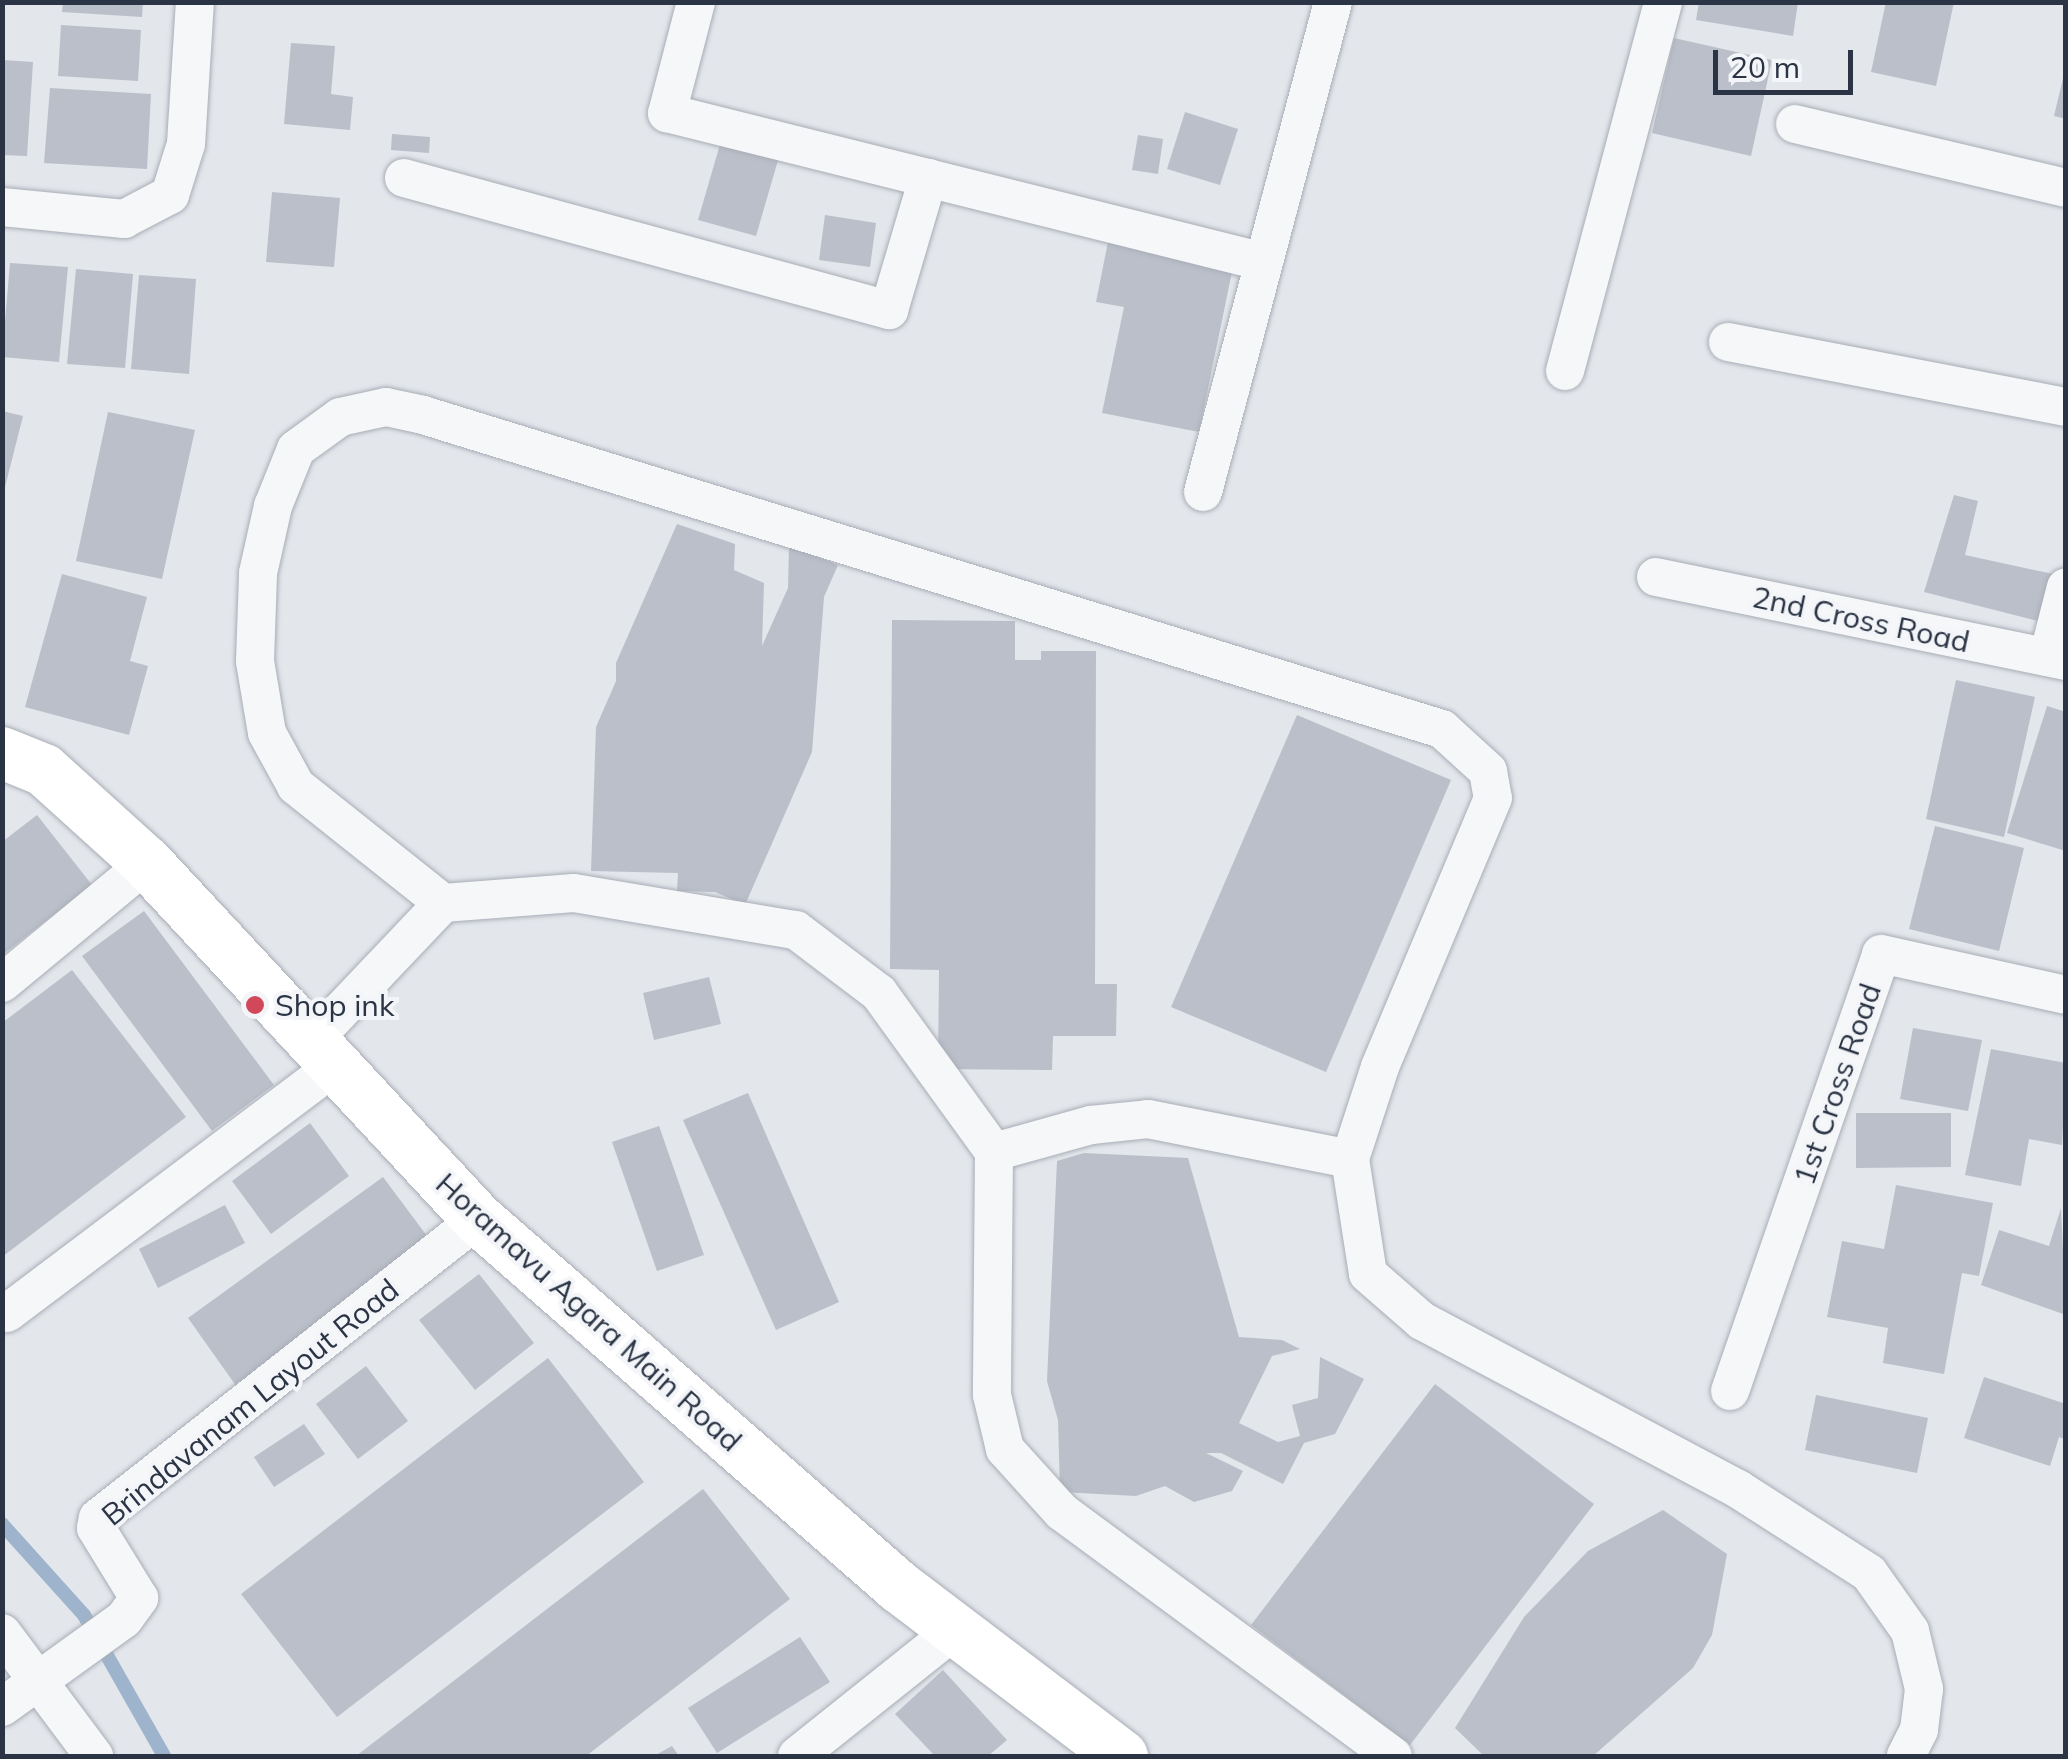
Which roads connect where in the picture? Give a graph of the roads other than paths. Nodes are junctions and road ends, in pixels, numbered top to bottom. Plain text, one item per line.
1 (195, 2) edge
2 (696, 2) edge
3 (1333, 2) edge
4 (1663, 2) edge
5 (1795, 124) dead end
6 (404, 178) dead end
7 (928, 178) junction
8 (2066, 188) edge
9 (2, 207) edge
10 (1264, 262) junction
11 (1728, 342) dead end
12 (1565, 371) dead end
13 (2066, 407) edge
14 (1203, 492) dead end
15 (1656, 577) dead end
16 (2066, 587) edge
17 (2057, 659) edge
18 (2, 752) edge
19 (147, 863) junction
20 (443, 903) junction
21 (2, 983) edge
22 (2066, 996) edge
23 (324, 1053) junction
24 (994, 1152) junction
25 (1350, 1159) junction
26 (478, 1219) junction
27 (7, 1313) dead end
28 (1730, 1391) dead end
29 (954, 1630) junction
30 (2, 1633) edge
31 (54, 1670) junction
32 (2, 1707) edge
33 (94, 1756) edge
34 (797, 1756) edge
35 (1122, 1756) edge
36 (1393, 1756) edge
37 (1906, 1756) edge

1 - 9 street
2 - 7 street
3 - 10 street
4 - 12 street
5 - 8 street
6 - 7 street
7 - 10 street
10 - 14 street
11 - 13 street
15 - 17 street, 2nd Cross Road
16 - 17 street
18 - 19 street, Horamavu Agara Main Road
19 - 21 street
19 - 23 street, Horamavu Agara Main Road
20 - 23 street
20 - 24 street
20 - 25 street
22 - 28 street, 1st Cross Road
23 - 26 street, Horamavu Agara Main Road
23 - 27 street
24 - 25 street
24 - 36 street
25 - 37 street
26 - 29 street, Horamavu Agara Main Road
26 - 31 street, Brindavanam Layout Road
29 - 34 street
29 - 35 street, Horamavu Agara Main Road
30 - 31 street
31 - 32 street
31 - 33 street

